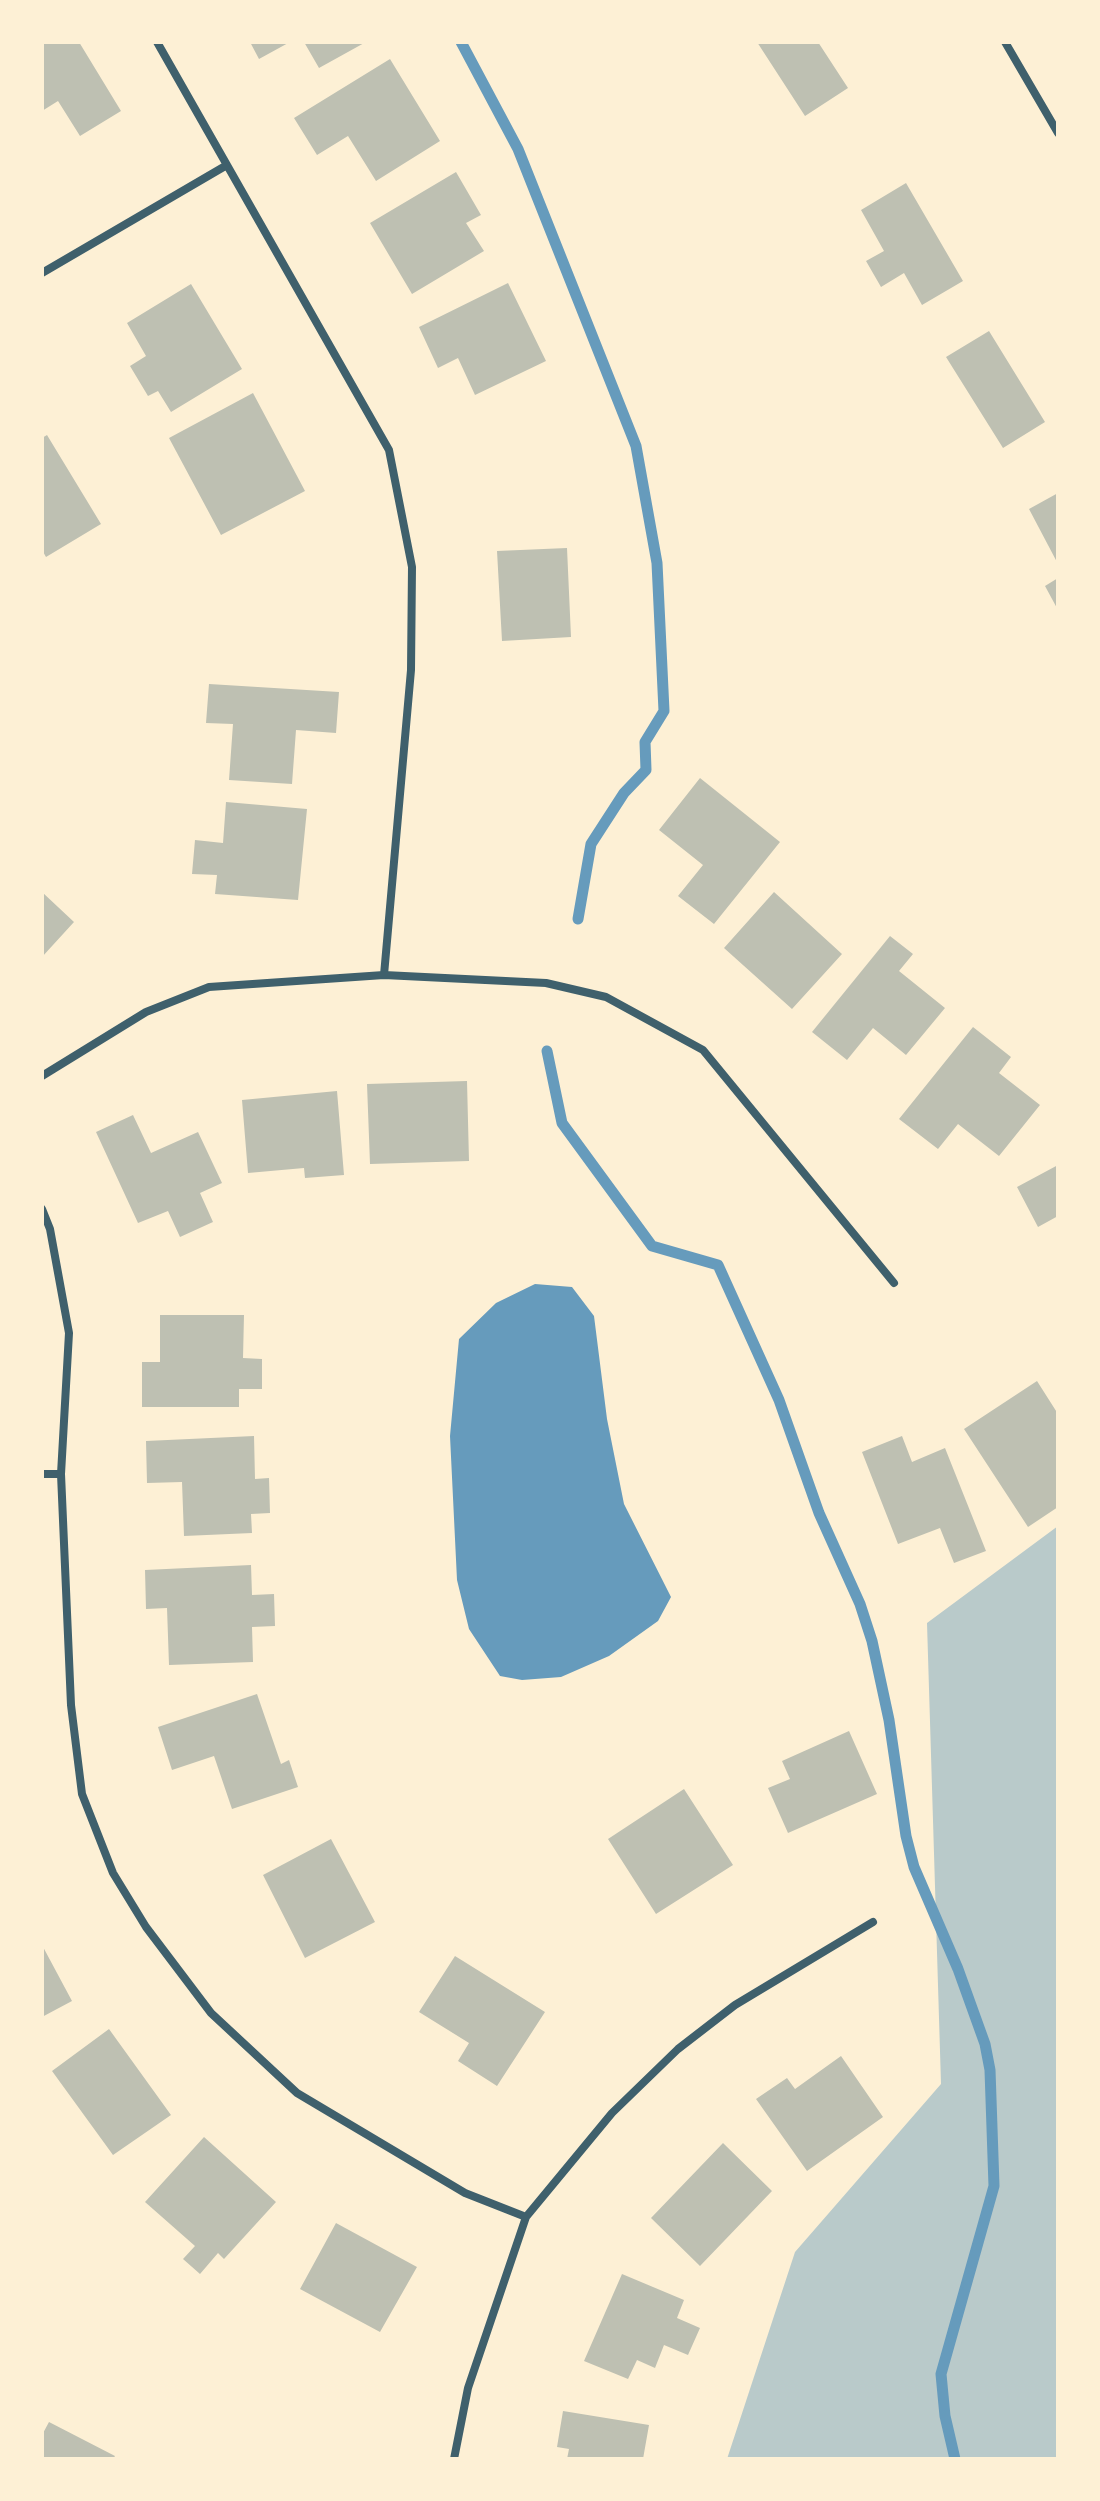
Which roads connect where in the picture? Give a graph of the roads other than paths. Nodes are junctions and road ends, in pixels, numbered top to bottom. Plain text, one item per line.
1 (157, 42) edge
2 (1005, 42) edge
3 (1058, 133) edge
4 (227, 165) junction
5 (42, 273) edge
6 (384, 975) junction
7 (42, 1076) edge
8 (42, 1209) edge
9 (894, 1283) dead end
10 (42, 1474) edge
11 (61, 1474) junction
12 (873, 1922) dead end
13 (526, 2217) junction
14 (454, 2459) edge

1 - 4 street
2 - 3 street
4 - 5 street
4 - 6 street
6 - 7 street
6 - 9 street
8 - 11 street
10 - 11 street
11 - 13 street
12 - 13 street
13 - 14 street

